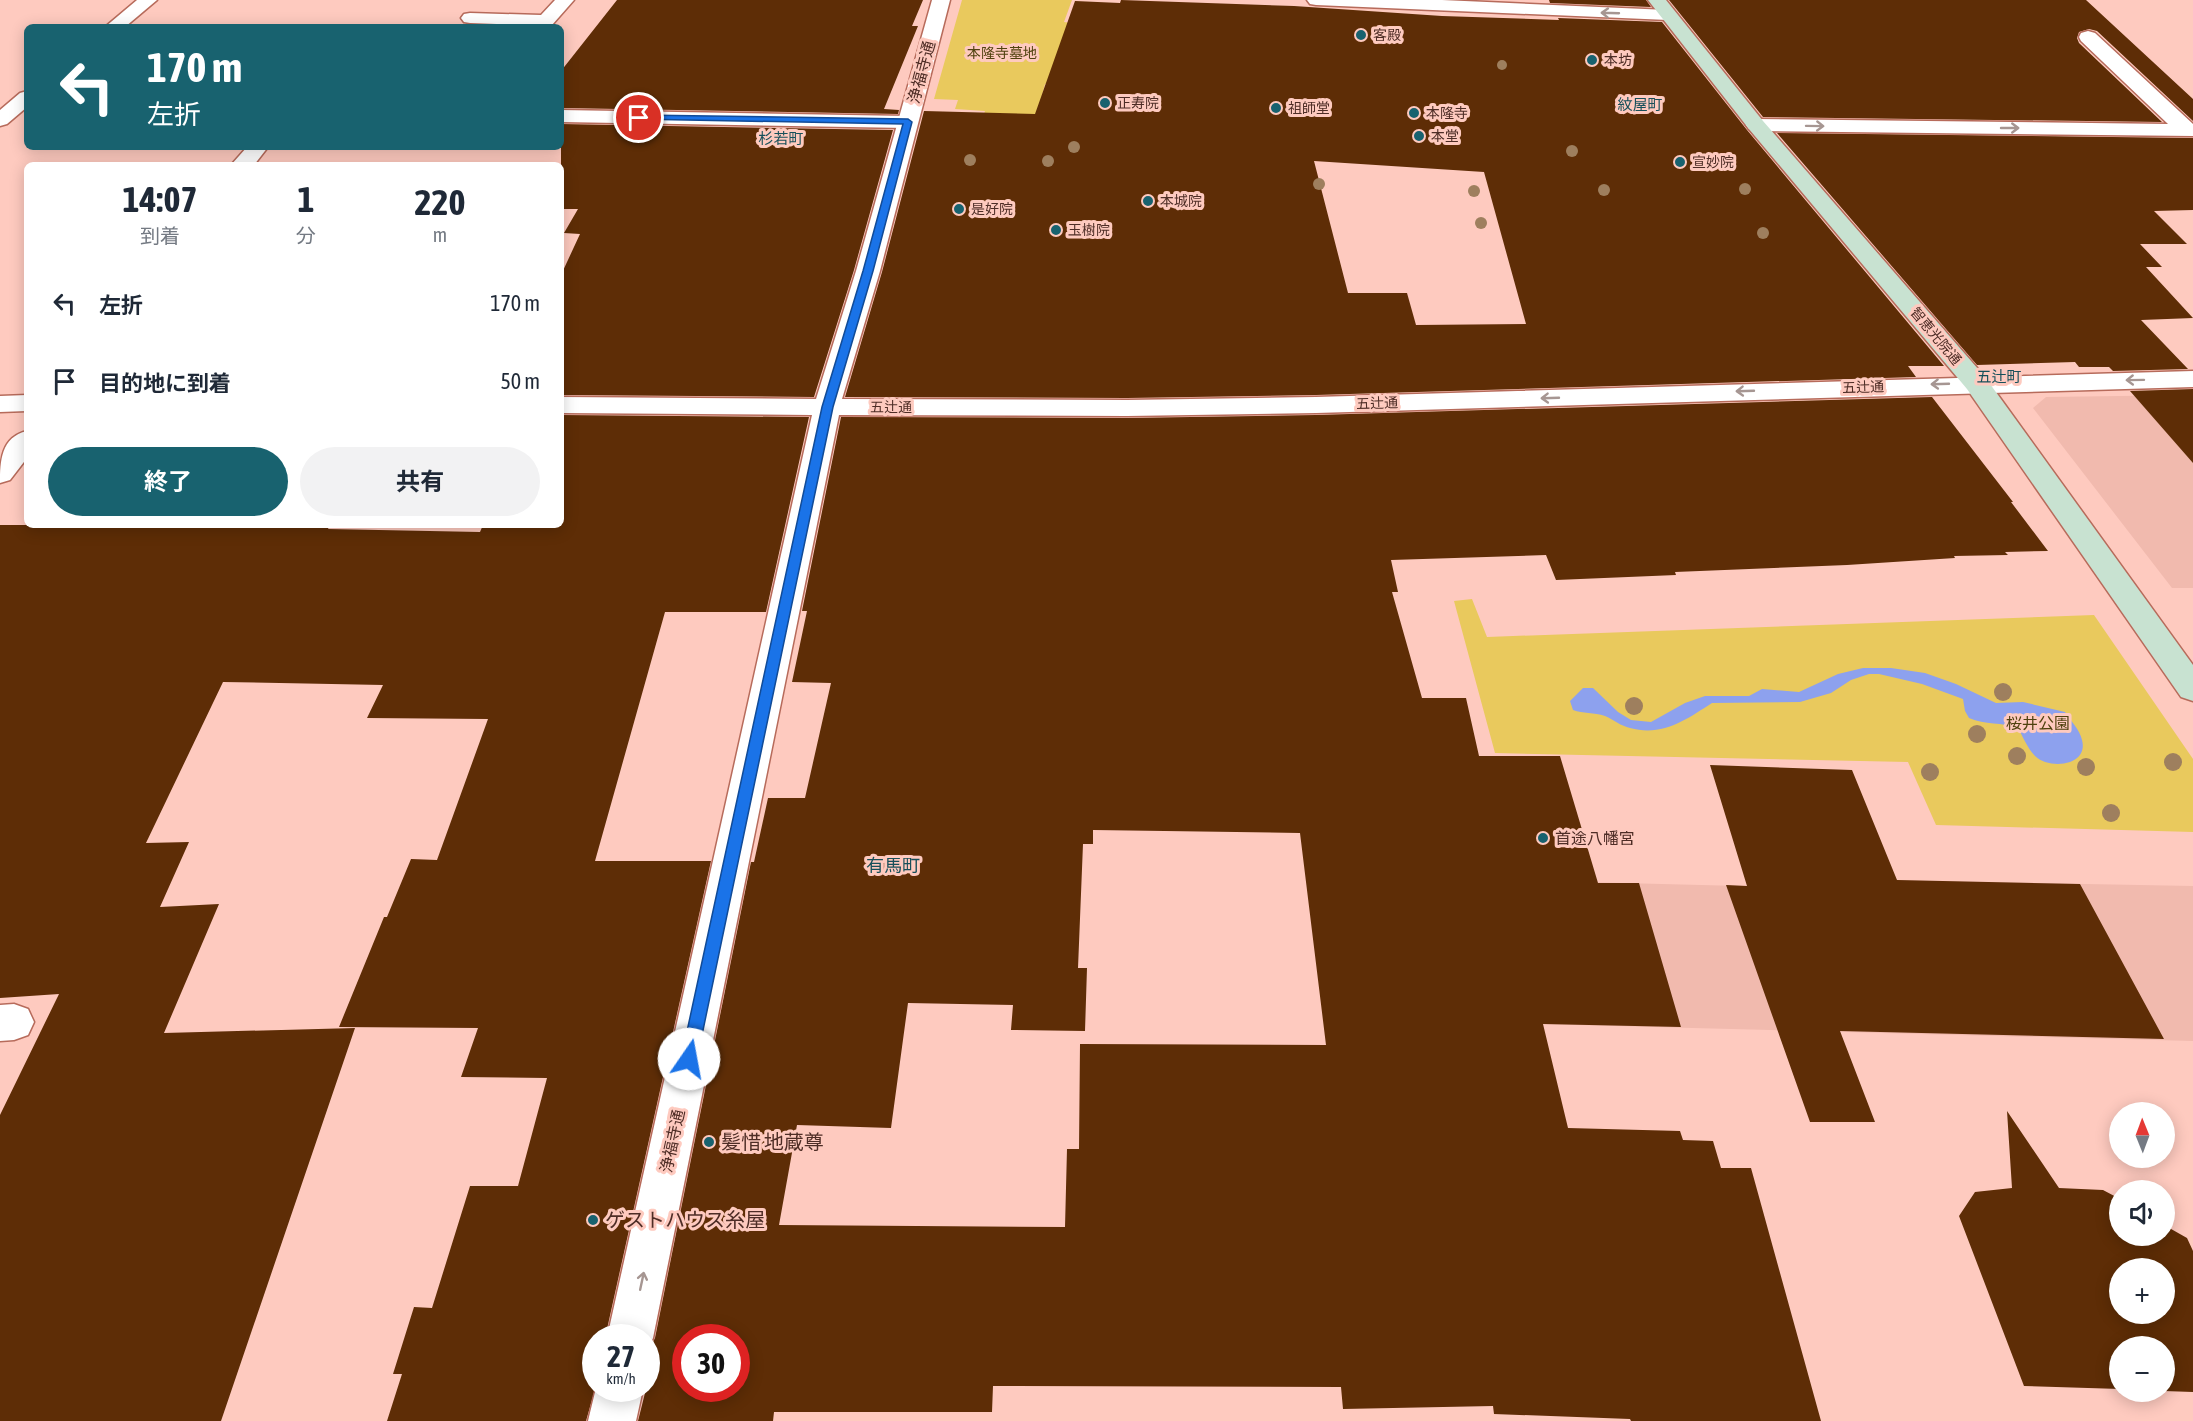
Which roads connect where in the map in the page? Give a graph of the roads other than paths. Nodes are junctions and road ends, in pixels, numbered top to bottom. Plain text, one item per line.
1 (148, 0) edge
2 (564, 0) edge
3 (941, 0) edge
4 (1316, 0) edge
5 (1663, 8) edge
6 (471, 18) dead end
7 (118, 24) edge
8 (2088, 37) dead end
9 (24, 100) edge
10 (564, 116) edge
11 (0, 120) edge
12 (908, 122) junction
13 (1756, 125) junction
14 (2190, 130) edge
15 (255, 150) edge
16 (245, 162) edge
17 (2193, 379) edge
18 (1976, 382) junction
19 (24, 403) edge
20 (0, 404) edge
21 (564, 405) edge
22 (827, 407) junction
23 (24, 443) edge
24 (0, 474) edge
25 (2193, 689) edge
26 (633, 1324) edge
27 (616, 1402) edge
28 (612, 1421) edge

1 - 7 street
2 - 6 street
3 - 12 street, 浄福寺通
5 -> 4 street
5 - 13 street, 智恵光院通
8 - 14 street
9 - 11 street
10 - 12 street
12 - 22 street, 浄福寺通
13 -> 14 street
13 - 18 street, 智恵光院通
15 - 16 street
17 -> 18 street, 五辻通
18 -> 22 street, 五辻通
18 - 25 street, 智恵光院通
19 - 20 street
21 - 22 street, 五辻通
26 -> 22 street, 浄福寺通
23 - 24 street
27 - 28 street

